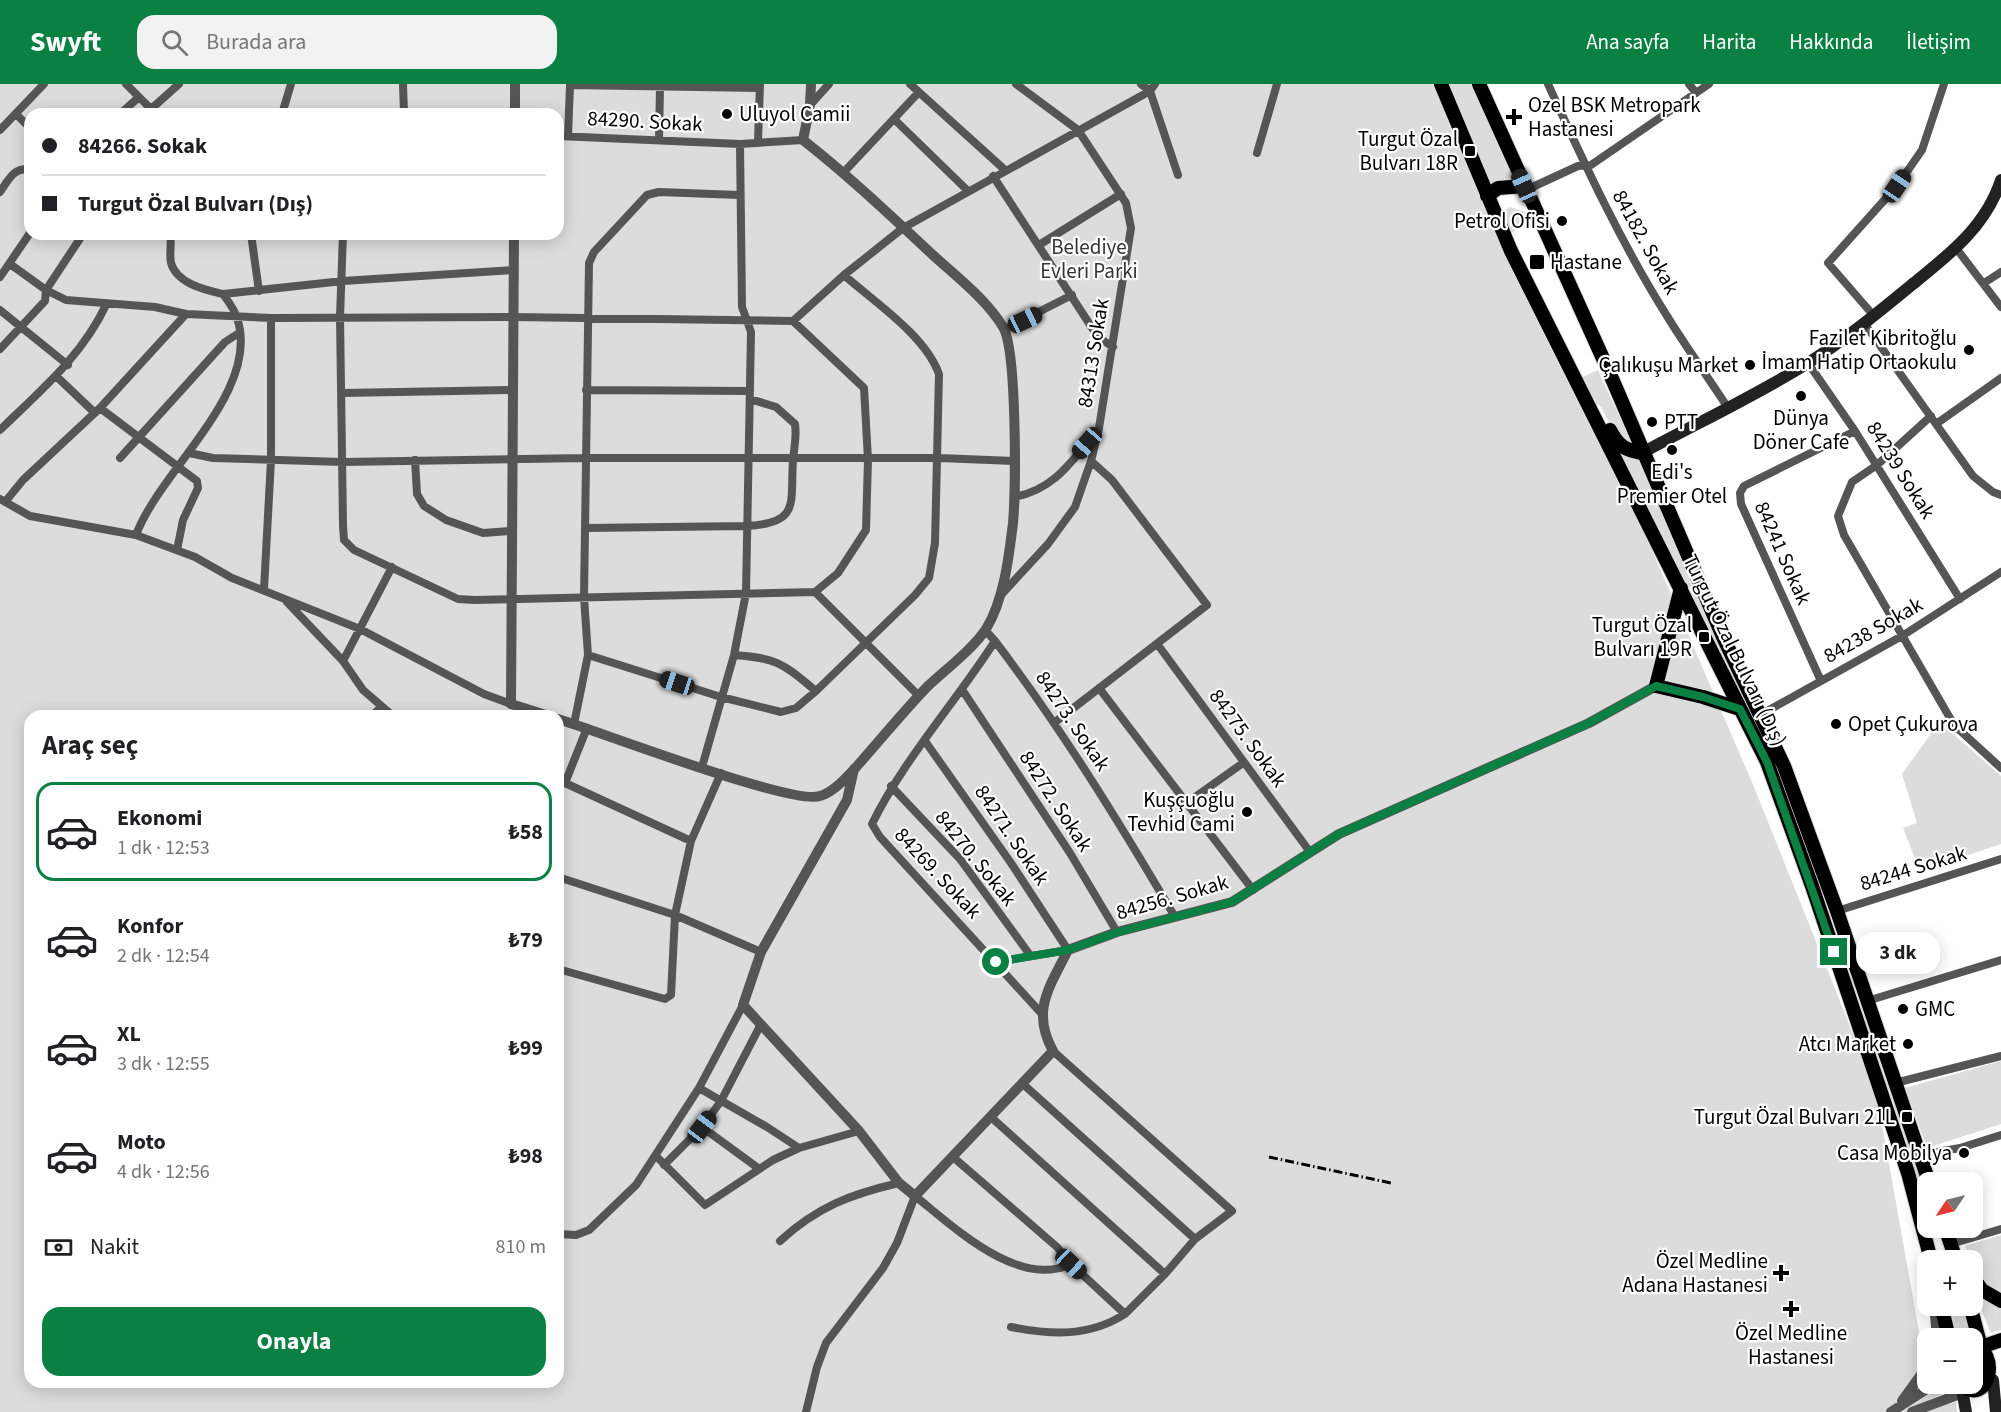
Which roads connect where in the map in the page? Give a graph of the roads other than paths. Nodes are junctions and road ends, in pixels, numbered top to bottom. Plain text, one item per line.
1 (44, 84) edge
2 (126, 84) edge
3 (179, 84) edge
4 (291, 84) edge
5 (403, 84) edge
6 (515, 84) edge
7 (811, 84) edge
8 (829, 84) edge
9 (910, 84) edge
10 (1016, 84) edge
11 (1141, 84) edge
12 (1277, 84) edge
13 (1441, 84) edge
14 (1479, 84) edge
15 (1548, 84) edge
16 (1689, 84) edge
17 (1709, 84) edge
18 (1944, 84) edge
19 (660, 86) junction
20 (760, 86) edge
21 (1153, 87) edge
22 (919, 92) junction
23 (1696, 93) junction
24 (139, 97) junction
25 (810, 105) junction
26 (127, 108) edge
27 (149, 108) edge
28 (155, 108) edge
29 (284, 108) edge
30 (404, 108) edge
31 (515, 108) edge
32 (16, 114) junction
33 (894, 119) junction
34 (24, 122) edge
35 (0, 130) edge
36 (1078, 130) junction
37 (564, 136) edge
38 (568, 136) junction
39 (659, 140) junction
40 (802, 140) junction
41 (758, 142) junction
42 (740, 144) junction
43 (1257, 153) dead end
44 (1586, 166) junction
45 (24, 170) edge
46 (1005, 170) junction
47 (844, 172) junction
48 (1178, 175) dead end
49 (993, 176) junction
50 (2001, 180) edge
51 (1525, 188) junction
52 (968, 191) junction
53 (0, 192) edge
54 (1120, 194) junction
55 (739, 195) junction
56 (1487, 196) junction
57 (903, 228) junction
58 (25, 240) edge
59 (79, 240) edge
60 (170, 240) edge
61 (252, 240) edge
62 (344, 240) edge
63 (513, 240) edge
64 (1039, 245) junction
65 (1956, 248) junction
66 (10, 264) junction
67 (513, 270) junction
68 (2001, 272) edge
69 (844, 275) junction
70 (0, 277) edge
71 (343, 281) junction
72 (1984, 283) junction
73 (46, 290) junction
74 (259, 291) junction
75 (223, 294) junction
76 (1072, 296) junction
77 (106, 305) junction
78 (2001, 307) edge
79 (0, 310) edge
80 (186, 315) junction
81 (340, 316) junction
82 (513, 317) junction
83 (237, 318) junction
84 (271, 318) junction
85 (586, 319) junction
86 (1869, 320) junction
87 (748, 321) junction
88 (793, 321) junction
89 (21, 327) junction
90 (1005, 329) junction
91 (239, 333) junction
92 (1113, 347) junction
93 (0, 349) edge
94 (1808, 363) junction
95 (68, 365) junction
96 (56, 376) junction
97 (2001, 378) edge
98 (1579, 389) junction
99 (513, 390) junction
100 (586, 390) junction
101 (342, 393) junction
102 (750, 395) junction
103 (1728, 408) junction
104 (98, 411) junction
105 (1931, 416) junction
106 (1936, 424) junction
107 (1099, 429) junction
108 (0, 430) edge
109 (1855, 431) junction
110 (138, 437) junction
111 (189, 453) junction
112 (1642, 453) junction
113 (120, 458) dead end
114 (586, 458) junction
115 (939, 458) junction
116 (750, 459) junction
117 (793, 459) junction
118 (868, 459) junction
119 (271, 460) junction
120 (415, 460) junction
121 (512, 460) junction
122 (1014, 461) junction
123 (1091, 461) junction
124 (343, 462) junction
125 (1877, 465) junction
126 (178, 466) junction
127 (2001, 495) edge
128 (1014, 497) junction
129 (3, 500) edge
130 (747, 526) junction
131 (585, 528) junction
132 (511, 531) junction
133 (136, 535) junction
134 (177, 550) junction
135 (392, 567) junction
136 (2001, 572) edge
137 (1682, 588) junction
138 (264, 589) junction
139 (815, 592) junction
140 (746, 593) junction
141 (584, 597) junction
142 (1000, 597) junction
143 (284, 598) junction
144 (1960, 598) junction
145 (511, 601) junction
146 (360, 629) junction
147 (985, 630) junction
148 (1902, 636) junction
149 (866, 641) junction
150 (995, 641) junction
151 (1158, 645) junction
152 (588, 654) junction
153 (735, 655) junction
154 (343, 662) junction
155 (1821, 681) junction
156 (1656, 686) junction
157 (1099, 688) junction
158 (816, 691) junction
159 (963, 691) junction
160 (919, 696) junction
161 (721, 697) junction
162 (512, 704) junction
163 (381, 706) junction
164 (1740, 709) junction
165 (377, 710) edge
166 (386, 710) edge
167 (530, 710) edge
168 (1760, 715) junction
169 (564, 720) edge
170 (1054, 723) junction
171 (574, 724) junction
172 (587, 728) junction
173 (925, 741) junction
174 (1243, 763) junction
175 (702, 767) junction
176 (2001, 768) edge
177 (854, 770) junction
178 (721, 773) junction
179 (564, 778) edge
180 (564, 785) edge
181 (891, 786) junction
182 (1188, 802) junction
183 (691, 841) junction
184 (1310, 852) junction
185 (2001, 859) edge
186 (564, 879) edge
187 (1253, 890) junction
188 (1837, 911) junction
189 (675, 915) junction
190 (1175, 917) junction
191 (1118, 932) junction
192 (1068, 950) junction
193 (761, 952) junction
194 (1030, 956) junction
195 (2001, 960) edge
196 (996, 962) junction
197 (564, 971) edge
198 (1867, 1001) junction
199 (743, 1005) junction
200 (1042, 1014) junction
201 (761, 1024) junction
202 (1053, 1051) junction
203 (2001, 1056) edge
204 (1895, 1083) junction
205 (1023, 1084) junction
206 (699, 1088) junction
207 (721, 1101) junction
208 (992, 1118) junction
209 (702, 1127) junction
210 (859, 1131) junction
211 (2001, 1135) edge
212 (799, 1149) junction
213 (1920, 1155) junction
214 (657, 1157) junction
215 (953, 1157) junction
216 (664, 1165) junction
217 (758, 1168) junction
218 (1926, 1172) edge
219 (899, 1183) junction
220 (915, 1196) junction
221 (2001, 1229) edge
222 (564, 1234) edge
223 (1949, 1238) edge
224 (1195, 1239) junction
225 (780, 1241) dead end
226 (1951, 1244) junction
227 (1927, 1250) edge
228 (1953, 1250) edge
229 (1955, 1250) edge
230 (1071, 1264) junction
231 (1165, 1274) junction
232 (1983, 1291) edge
233 (2001, 1301) edge
234 (1125, 1314) junction
235 (1011, 1327) dead end
236 (2001, 1340) edge
237 (1983, 1345) edge
238 (1983, 1350) edge
239 (1997, 1378) edge
240 (1917, 1380) edge
241 (1983, 1388) edge
242 (1919, 1394) edge
243 (1949, 1394) edge
244 (1965, 1394) edge
245 (1895, 1409) edge
246 (806, 1412) edge
247 (1912, 1412) edge
248 (1966, 1412) edge
249 (1996, 1412) edge

1 - 32 street
2 - 24 street
3 - 28 street
4 - 29 street
5 - 30 street
6 - 31 street
7 - 25 street
8 - 25 street
9 - 22 street
10 - 36 street, 84313 Sokak
11 - 21 street
12 - 43 street
13 - 56 main road, Turgut Özal Bulvarı (Dış)
14 - 51 main road, Turgut Özal Bulvarı (Dış)
15 - 44 street, 84182. Sokak
16 - 23 street
17 - 23 street
18 - 86 street
19 - 20 street
19 - 38 street
19 - 39 street
20 - 41 street
21 - 36 street
21 - 48 street
22 - 33 street
22 - 46 street
23 - 44 street
24 - 26 street
24 - 27 street
25 - 40 street
32 - 34 street
32 - 35 street
33 - 47 street
33 - 52 street
36 - 46 street
36 - 54 street, 84313 Sokak
37 - 38 street, 84290. Sokak
38 - 39 street, 84290. Sokak
39 - 42 street, 84290. Sokak
40 - 41 street, 84290. Sokak
40 - 47 street
41 - 42 street, 84290. Sokak
42 - 55 street
44 - 51 street
44 - 103 street, 84182. Sokak
45 - 53 street
46 - 49 street
47 - 57 street
49 - 52 street
49 - 64 street
50 - 65 main road
51 - 56 main road
51 - 112 main road, Turgut Özal Bulvarı (Dış)
52 - 57 street
54 - 64 street
54 - 92 street, 84313 Sokak
55 - 85 street
55 - 87 street
56 - 98 main road, Turgut Özal Bulvarı (Dış)
57 - 69 street
57 - 90 street
58 - 66 street
59 - 73 street
60 - 75 street
61 - 74 street
62 - 71 street
63 - 67 street
64 - 76 street
65 - 72 street
65 - 86 main road
66 - 70 street
66 - 73 street
67 - 71 street
67 - 82 street
68 - 72 street
69 - 88 street
69 - 115 street
71 - 74 street
71 - 81 street
72 - 78 street
73 - 77 street
73 - 89 street
74 - 75 street
75 - 83 street
76 - 90 street
76 - 92 street
77 - 80 street
77 - 95 street
79 - 89 street
80 - 83 street
80 - 104 street
81 - 82 street
81 - 84 street
81 - 101 street
82 - 85 street
82 - 99 street
83 - 84 street
83 - 91 street
84 - 119 street
85 - 87 street
85 - 100 street
86 - 94 main road
86 - 105 street
87 - 88 street
87 - 102 street
88 - 118 street
89 - 93 street
89 - 95 street
90 - 122 street
91 - 110 street
91 - 111 street
92 - 107 street, 84313 Sokak
94 - 103 main road
94 - 109 street, 84239 Sokak
95 - 96 street
96 - 104 street
96 - 108 street
97 - 106 street
98 - 112 main road
98 - 137 main road, Turgut Özal Bulvarı (Dış)
99 - 101 street
99 - 121 street
100 - 102 street
100 - 114 street
101 - 124 street
102 - 116 street
102 - 117 street
103 - 112 main road
104 - 110 street
104 - 129 street
105 - 106 street
105 - 125 street
106 - 127 street
107 - 123 street, 84313 Sokak
107 - 128 street
109 - 125 street, 84239 Sokak
109 - 155 street, 84241 Sokak
110 - 113 street
110 - 126 street
111 - 119 street
111 - 126 street
112 - 168 main road, Turgut Özal Bulvarı (Dış)
114 - 116 street
114 - 121 street
114 - 131 street
115 - 118 street
115 - 122 street
115 - 149 street
116 - 117 street
116 - 130 street
117 - 118 street
117 - 130 street
118 - 139 street
119 - 124 street
119 - 138 street
120 - 121 street
120 - 124 street
120 - 132 street
121 - 132 street
122 - 128 street
123 - 142 street, 84313 Sokak
123 - 151 street
124 - 135 street
125 - 144 street, 84239 Sokak
125 - 148 street
126 - 133 street
126 - 134 street
128 - 142 street
129 - 133 street
130 - 131 street
130 - 140 street
131 - 141 street
132 - 145 street
133 - 134 street
134 - 138 street
135 - 145 street
135 - 146 street
136 - 144 street, 84238 Sokak
137 - 156 main road
137 - 164 main road, Turgut Özal Bulvarı (Dış)
138 - 143 street
139 - 140 street
139 - 149 street
140 - 141 street
140 - 153 street
141 - 145 street
141 - 152 street
142 - 147 street
143 - 146 street
143 - 154 street
144 - 148 street, 84238 Sokak
145 - 162 street
146 - 154 street
146 - 162 street
147 - 150 street
147 - 160 street
148 - 155 street, 84238 Sokak
148 - 176 street
149 - 158 street
149 - 160 street
150 - 159 street, 84269. Sokak
150 - 170 street, 84273. Sokak
151 - 157 street
151 - 174 street, 84275. Sokak
152 - 161 street
152 - 171 street
153 - 158 street
153 - 161 street
154 - 163 street
155 - 168 street, 84238 Sokak
156 - 164 main road
156 - 184 street, 84256. Sokak
157 - 170 street
157 - 182 street
158 - 161 street
159 - 173 street, 84269. Sokak
159 - 191 street, 84272. Sokak
160 - 177 street
161 - 175 street
162 - 167 street
163 - 165 street
163 - 166 street
164 - 227 main road, Turgut Özal Bulvarı (Dış)
168 - 188 main road, Turgut Özal Bulvarı (Dış)
169 - 171 street
170 - 190 street, 84273. Sokak
171 - 172 street
172 - 175 street
172 - 179 street
173 - 181 street, 84269. Sokak
173 - 192 street, 84271. Sokak
174 - 182 street
174 - 184 street, 84275. Sokak
175 - 178 street
177 - 178 street
177 - 193 street
178 - 183 street
180 - 183 street
181 - 194 street, 84270. Sokak
181 - 196 street, 84269. Sokak
182 - 187 street
183 - 189 street
184 - 187 street, 84256. Sokak
185 - 188 street, 84244 Sokak
186 - 189 street
187 - 190 street, 84256. Sokak
188 - 198 main road, Turgut Özal Bulvarı (Dış)
189 - 193 street
189 - 197 street
190 - 191 street, 84256. Sokak
191 - 192 street, 84256. Sokak
192 - 194 street
192 - 200 street
193 - 199 street
194 - 196 street
195 - 198 street
196 - 200 street, 84269. Sokak
198 - 204 main road, Turgut Özal Bulvarı (Dış)
199 - 201 street
199 - 206 street
200 - 202 street
201 - 207 street
201 - 210 street
202 - 205 street
202 - 224 street
203 - 204 street
204 - 213 main road, Turgut Özal Bulvarı (Dış)
205 - 208 street
205 - 224 street
206 - 207 street
206 - 214 street
207 - 209 street
207 - 212 street
208 - 215 street
208 - 231 street
209 - 216 street
209 - 217 street
210 - 212 street
210 - 219 street
211 - 213 street
212 - 217 street
213 - 218 main road, Turgut Özal Bulvarı (Dış)
214 - 216 street
214 - 222 street
215 - 220 street
215 - 230 street
216 - 217 street
219 - 220 street
219 - 225 street
220 - 230 street
220 - 246 street
221 - 226 street
223 - 226 main road
224 - 231 street
226 - 228 main road
226 - 229 main road
230 - 234 street
231 - 234 street
232 - 233 main road
234 - 235 street
236 - 237 main road
238 - 239 main road
239 - 241 main road
239 - 249 main road
240 - 245 street
242 - 245 street
243 - 247 street
244 - 248 main road

